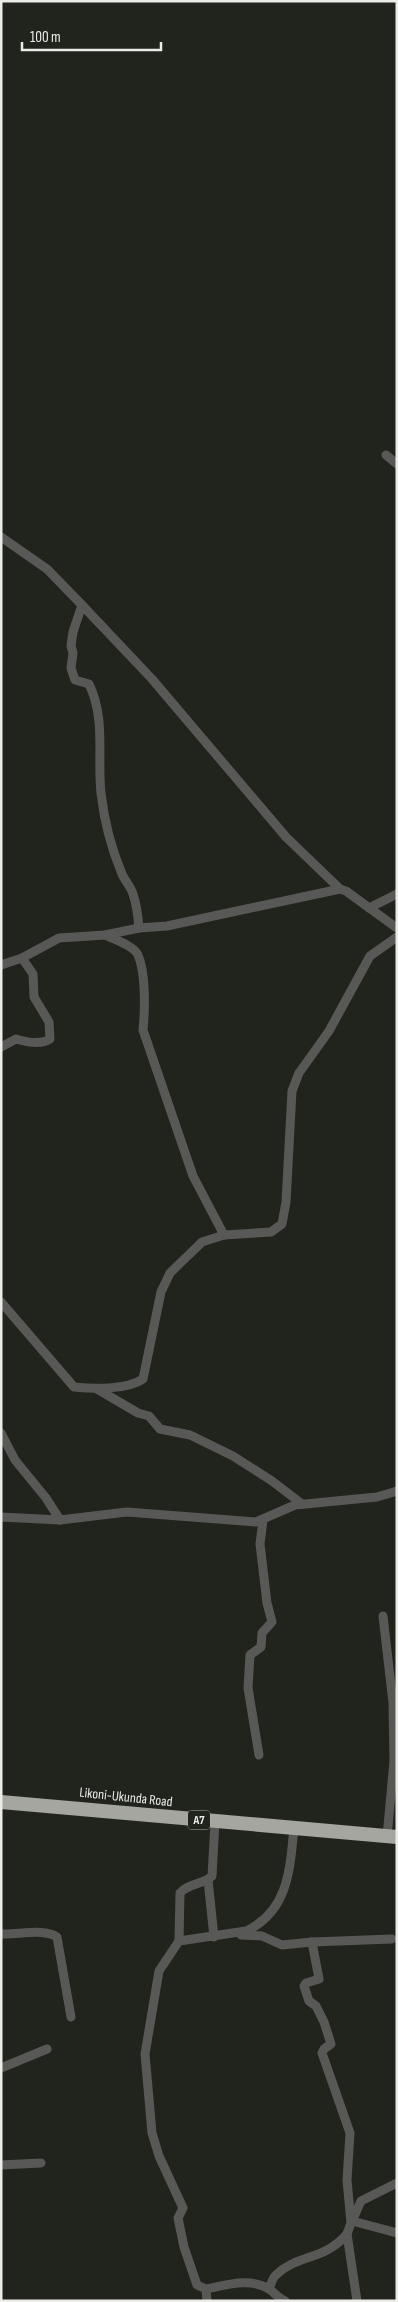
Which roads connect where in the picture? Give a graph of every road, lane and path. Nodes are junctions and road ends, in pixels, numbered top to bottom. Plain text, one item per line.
1 (386, 455) dead end
2 (397, 464) edge
3 (1, 537) edge
4 (82, 605) junction
5 (340, 889) junction
6 (397, 894) edge
7 (369, 908) junction
8 (139, 928) junction
9 (397, 928) edge
10 (105, 934) junction
11 (397, 937) edge
12 (22, 958) junction
13 (1, 965) edge
14 (1, 1047) edge
15 (224, 1235) junction
16 (1, 1302) edge
17 (97, 1389) junction
18 (1, 1433) edge
19 (397, 1491) edge
20 (302, 1504) junction
21 (1, 1517) edge
22 (60, 1520) junction
23 (263, 1520) junction
24 (382, 1616) dead end
25 (392, 1650) edge
26 (259, 1755) dead end
27 (1, 1802) edge
28 (215, 1822) junction
29 (294, 1827) junction
30 (392, 1837) edge
31 (208, 1880) junction
32 (1, 1934) edge
33 (233, 1934) junction
34 (214, 1937) junction
35 (392, 1939) dead end
36 (179, 1941) junction
37 (312, 1942) junction
38 (71, 2017) dead end
39 (47, 2049) dead end
40 (1, 2068) edge
41 (41, 2163) dead end
42 (1, 2165) edge
43 (397, 2183) edge
44 (351, 2222) junction
45 (397, 2233) edge
46 (347, 2234) junction
47 (206, 2289) junction
48 (269, 2289) junction
49 (207, 2301) edge
50 (285, 2301) edge
51 (357, 2301) edge

1 - 2 street
3 - 4 street
4 - 5 street
4 - 8 street
5 - 7 street
5 - 8 street
6 - 7 street
7 - 9 street
8 - 10 street
10 - 12 street
10 - 15 street
11 - 15 street
12 - 13 street
12 - 14 street
15 - 17 street
16 - 17 street
17 - 20 street
18 - 22 street
19 - 20 street
20 - 23 street
21 - 22 street
22 - 23 street
23 - 26 street
24 - 25 street
25 - 30 street
27 - 28 highway, Likoni-Ukunda Road / A7
28 - 29 highway, Likoni-Ukunda Road / A7
28 - 31 street
29 - 30 highway, Likoni-Ukunda Road / A7
29 - 33 street
31 - 34 street
31 - 36 street
32 - 38 street
33 - 34 street
33 - 37 street
34 - 36 street
35 - 37 street
36 - 47 street
37 - 44 street
39 - 40 street
41 - 42 street
43 - 44 street
44 - 45 street
44 - 46 street
46 - 48 street
46 - 51 street
47 - 48 street
47 - 49 street
48 - 50 street

